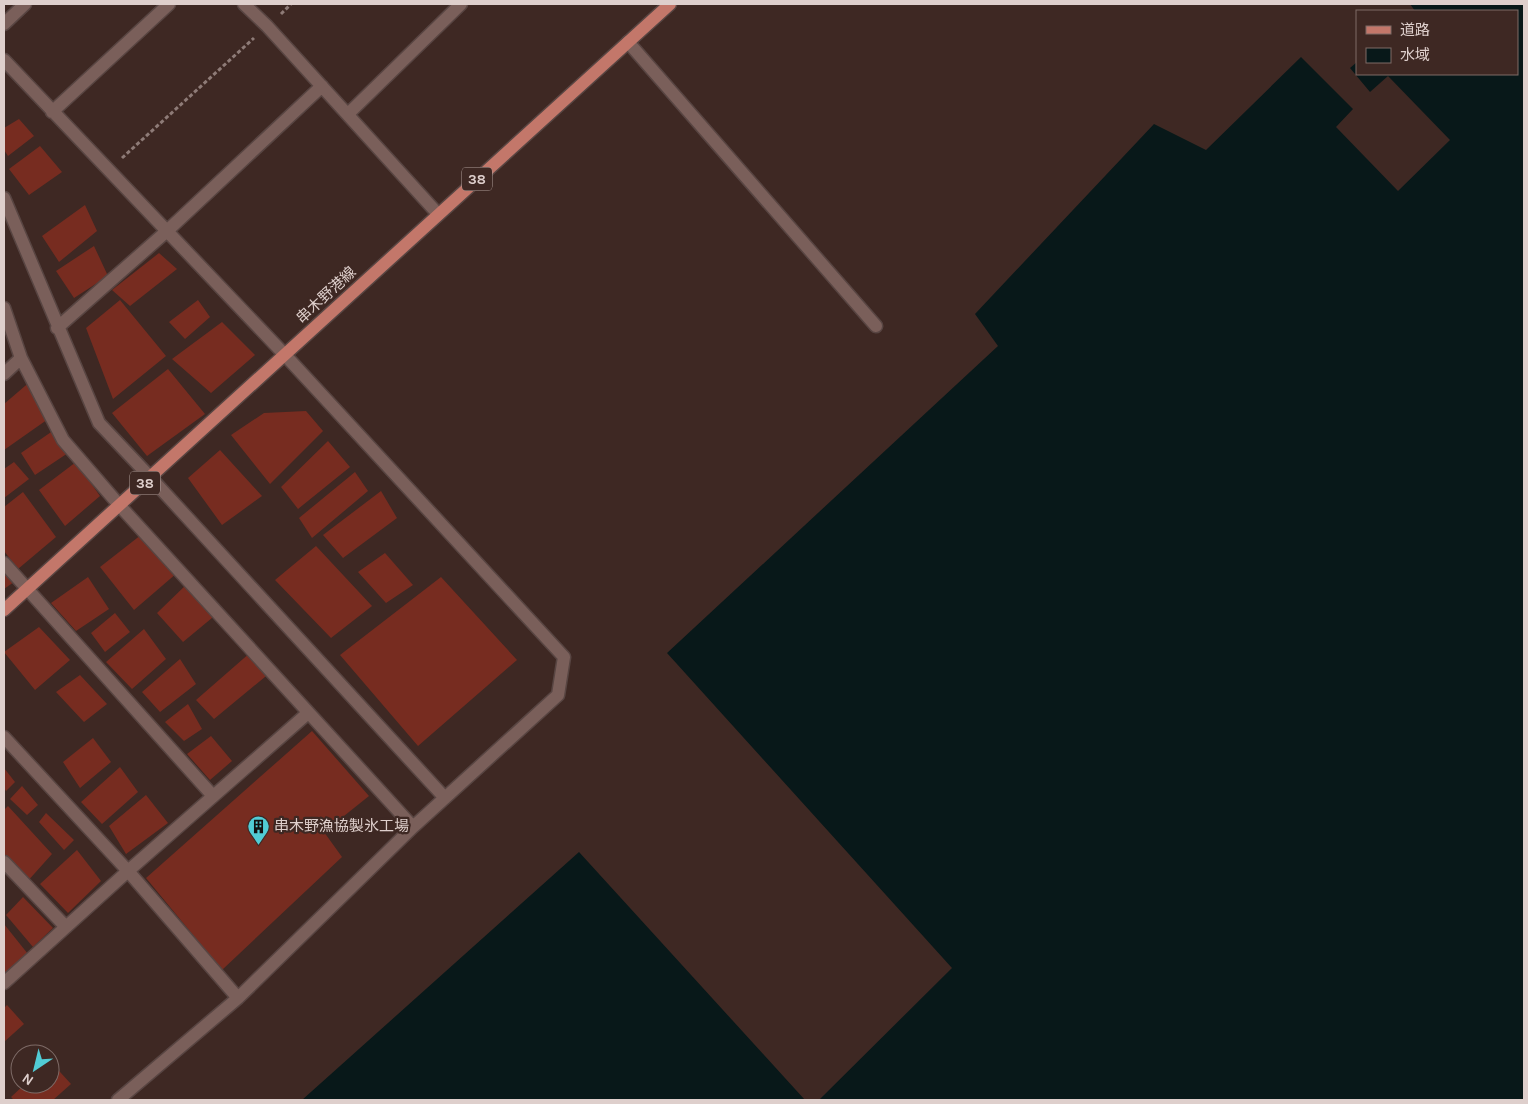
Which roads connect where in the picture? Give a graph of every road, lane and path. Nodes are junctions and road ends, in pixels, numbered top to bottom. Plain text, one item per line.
1 (25, 4) edge
2 (169, 4) edge
3 (244, 4) edge
4 (291, 4) edge
5 (461, 4) edge
6 (670, 4) edge
7 (4, 24) edge
8 (267, 26) junction
9 (628, 42) junction
10 (4, 60) edge
11 (322, 86) junction
12 (52, 112) junction
13 (348, 114) junction
14 (108, 170) junction
15 (4, 198) edge
16 (438, 214) junction
17 (167, 231) junction
18 (4, 308) edge
19 (876, 326) dead end
20 (57, 328) junction
21 (285, 355) junction
22 (21, 358) junction
23 (4, 374) edge
24 (151, 478) junction
25 (120, 506) junction
26 (4, 563) edge
27 (27, 590) junction
28 (4, 610) edge
29 (308, 713) junction
30 (4, 737) edge
31 (213, 796) junction
32 (445, 798) junction
33 (413, 828) junction
34 (4, 862) edge
35 (128, 871) junction
36 (66, 927) junction
37 (4, 983) edge
38 (238, 998) junction
39 (118, 1100) edge

1 - 7 street
2 - 12 street
3 - 8 street
4 - 8 path
5 - 13 street
6 - 9 main road, 串木野港線 / 38
8 - 11 street
8 - 14 path
9 - 16 main road, 串木野港線 / 38
9 - 19 street
10 - 12 street
11 - 13 street
11 - 17 street
12 - 14 street
13 - 16 street
14 - 17 street
15 - 20 street
16 - 21 main road, 串木野港線 / 38
17 - 20 street
17 - 21 street
18 - 22 street
20 - 24 street
21 - 24 main road, 串木野港線 / 38
21 - 32 street
22 - 23 street
22 - 25 street
24 - 25 main road, 串木野港線 / 38
24 - 32 street
25 - 27 main road, 串木野港線 / 38
25 - 29 street
26 - 27 street
27 - 28 main road, 串木野港線 / 38
27 - 31 street
29 - 31 street
29 - 33 street
30 - 35 street
31 - 35 street
32 - 33 street
33 - 38 street
34 - 36 street
35 - 36 street
35 - 38 street
36 - 37 street
38 - 39 street

